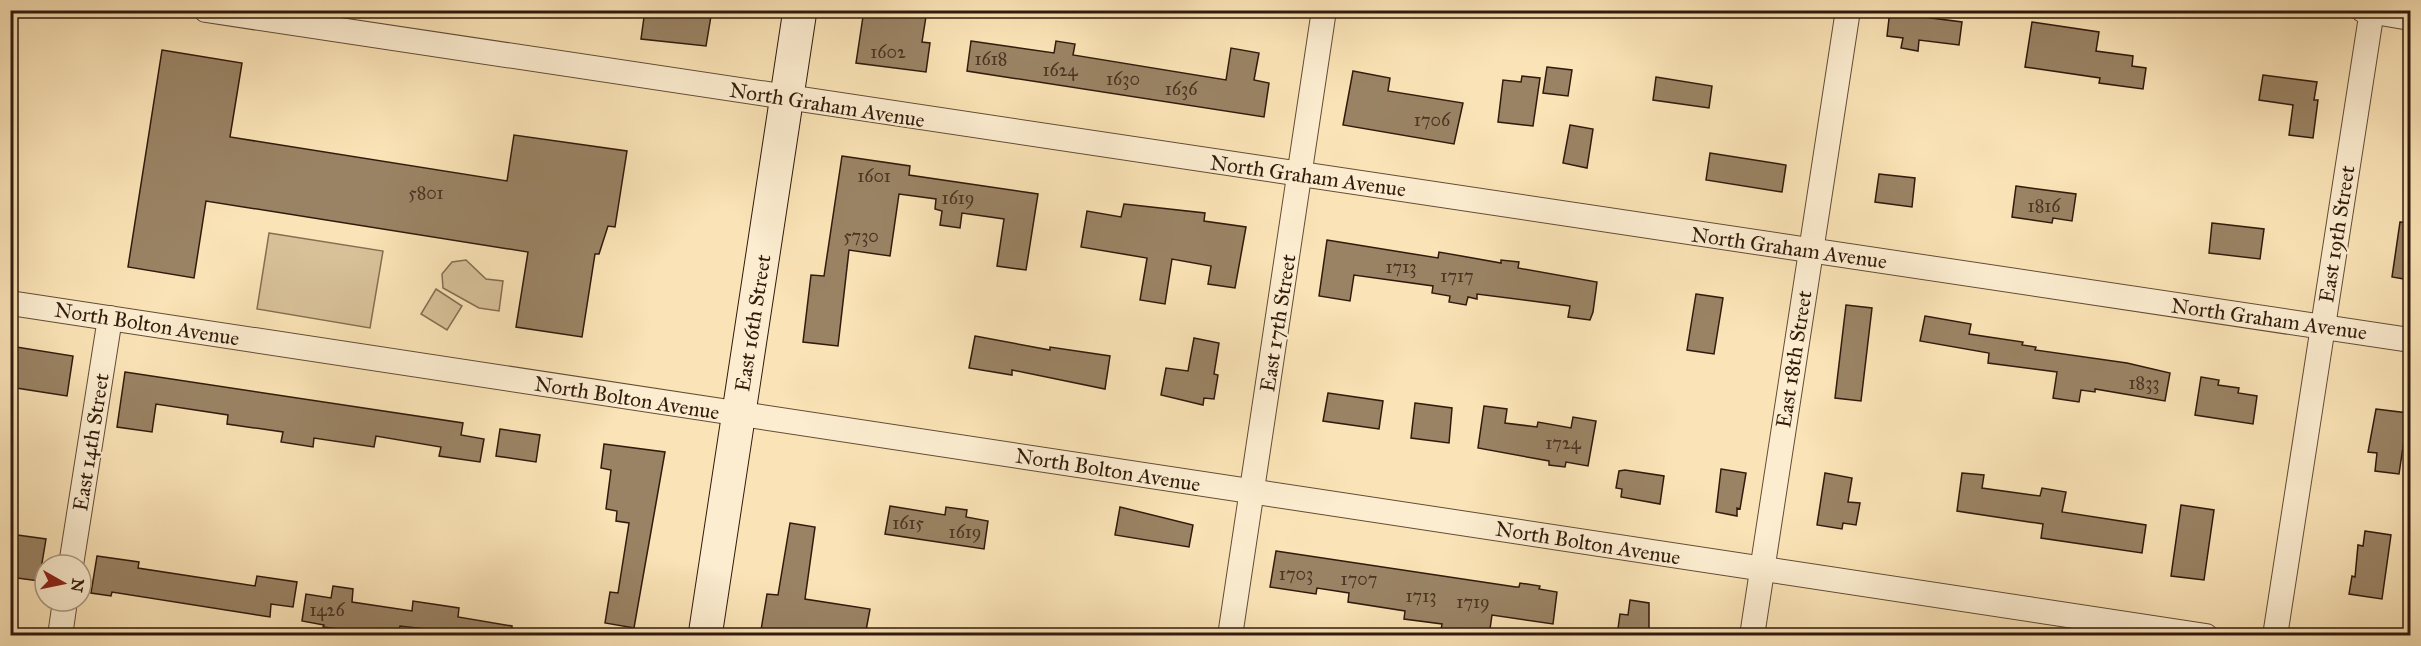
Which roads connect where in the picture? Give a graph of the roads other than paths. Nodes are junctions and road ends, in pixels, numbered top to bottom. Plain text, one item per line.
1 (206, 10) edge
2 (800, 10) edge
3 (1324, 10) edge
4 (1848, 10) edge
5 (2369, 11) edge
6 (2410, 18) edge
7 (787, 99) junction
8 (1301, 175) junction
9 (1811, 252) junction
10 (10, 303) edge
11 (110, 318) junction
12 (2323, 327) junction
13 (2410, 340) edge
14 (739, 415) junction
15 (1252, 492) junction
16 (73, 553) edge
17 (1762, 569) junction
18 (63, 613) edge
19 (60, 636) edge
20 (705, 636) edge
21 (1230, 636) edge
22 (1752, 636) edge
23 (2206, 636) edge
24 (2275, 636) edge

1 - 7 street, North Graham Avenue
2 - 7 main road, East 16th Street
3 - 8 street, East 17th Street
4 - 9 street, East 18th Street
5 - 6 street
5 - 12 street, East 19th Street
7 - 8 street, North Graham Avenue
7 - 14 main road, East 16th Street
8 - 9 street, North Graham Avenue
8 - 15 street, East 17th Street
9 - 12 street, North Graham Avenue
9 - 17 street, East 18th Street
10 - 11 street, North Bolton Avenue
11 - 14 street, North Bolton Avenue
11 - 16 street, East 14th Street
12 - 13 street, North Graham Avenue
12 - 24 street, East 19th Street
14 - 15 street, North Bolton Avenue
14 - 20 main road, East 16th Street
15 - 17 street, North Bolton Avenue
15 - 21 street, East 17th Street
17 - 22 street, East 18th Street
17 - 23 street, North Bolton Avenue
18 - 19 street

